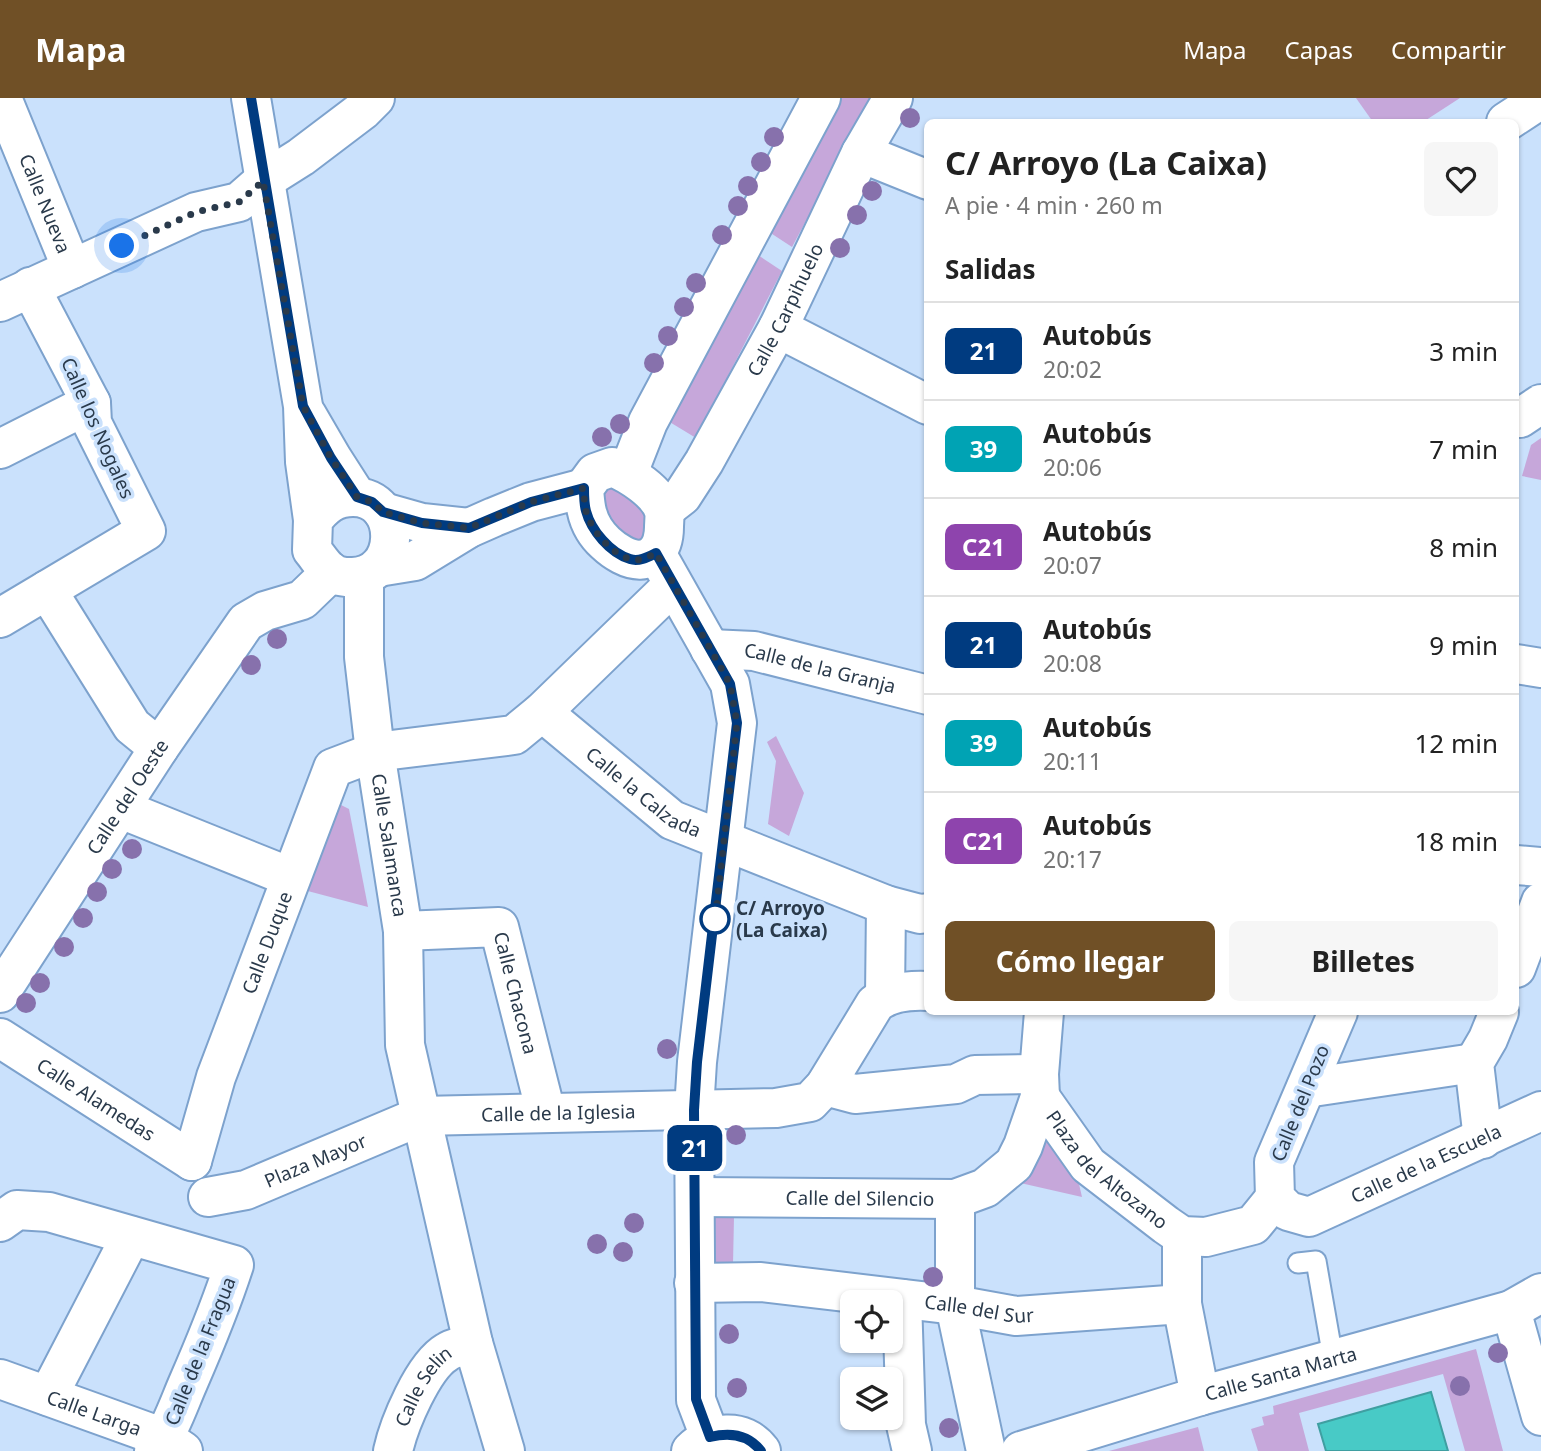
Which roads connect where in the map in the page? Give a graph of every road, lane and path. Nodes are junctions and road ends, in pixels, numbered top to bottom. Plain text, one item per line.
1 (2, 98) edge
2 (251, 98) edge
3 (375, 98) edge
4 (821, 98) edge
5 (893, 98) edge
6 (1541, 99) edge
7 (1511, 119) edge
8 (861, 153) junction
9 (924, 178) edge
10 (263, 181) junction
11 (72, 270) junction
12 (15, 295) edge
13 (778, 328) junction
14 (90, 403) junction
15 (924, 403) edge
16 (303, 406) junction
17 (0, 449) edge
18 (628, 473) junction
19 (584, 488) junction
20 (370, 504) junction
21 (664, 510) junction
22 (469, 528) junction
23 (340, 557) junction
24 (664, 569) junction
25 (47, 590) junction
26 (0, 618) edge
27 (710, 649) junction
28 (1519, 664) edge
29 (1541, 668) edge
30 (923, 683) edge
31 (542, 712) junction
32 (159, 748) junction
33 (375, 752) junction
34 (121, 809) junction
35 (724, 841) junction
36 (1519, 865) edge
37 (1541, 867) edge
38 (290, 877) junction
39 (1541, 902) edge
40 (911, 911) edge
41 (403, 931) junction
42 (1519, 960) edge
43 (924, 991) edge
44 (0, 993) edge
45 (885, 996) junction
46 (1044, 1015) edge
47 (1337, 1015) edge
48 (1498, 1015) edge
49 (0, 1038) edge
50 (1474, 1063) junction
51 (825, 1086) junction
52 (1039, 1086) junction
53 (1306, 1088) junction
54 (694, 1110) junction
55 (1541, 1111) edge
56 (546, 1113) junction
57 (421, 1116) junction
58 (1483, 1139) junction
59 (192, 1161) junction
60 (1014, 1164) joint
61 (208, 1197) junction
62 (696, 1197) junction
63 (1275, 1198) junction
64 (955, 1199) junction
65 (0, 1222) edge
66 (131, 1236) junction
67 (1182, 1236) junction
68 (221, 1261) junction
69 (1298, 1263) dead end
70 (694, 1283) junction
71 (840, 1292) edge
72 (903, 1299) edge
73 (1526, 1301) edge
74 (1182, 1304) junction
75 (955, 1305) junction
76 (903, 1330) edge
77 (473, 1343) junction
78 (1333, 1358) junction
79 (0, 1379) edge
80 (48, 1396) junction
81 (1200, 1396) junction
82 (1541, 1416) edge
83 (701, 1444) edge
84 (167, 1447) edge
85 (393, 1451) edge
86 (505, 1451) edge
87 (761, 1451) edge
88 (912, 1451) edge
89 (986, 1451) edge
90 (1021, 1451) edge

1 - 11 street, Calle Nueva
2 - 10 street, Calle Salamanca
3 - 10 street
4 - 18 street
5 - 8 street, Calle Carpihuelo
6 - 7 street
8 - 9 street
8 - 13 street, Calle Carpihuelo
10 - 11 street
10 - 16 street, Calle Salamanca
11 - 12 street
12 - 14 street, Calle los Nogales
13 - 15 street
13 - 21 street, Calle Carpihuelo
14 - 17 street
14 - 25 street, Calle los Nogales
16 - 20 street, Calle Salamanca
16 - 23 street, Calle Salamanca
18 - 19 street
18 - 21 street
19 - 22 street
19 - 24 street
20 - 22 street
20 - 23 street
20 - 23 street
21 - 24 street
22 - 23 street
23 - 32 street, Calle del Oeste
23 - 33 street, Calle Salamanca
24 - 27 street
24 - 31 street
25 - 26 street
25 - 32 street
27 - 30 street, Calle de la Granja
27 - 35 street
28 - 29 street
31 - 33 street
31 - 35 street, Calle la Calzada
32 - 34 street, Calle del Oeste
33 - 38 street, Calle Duque
33 - 41 street, Calle Salamanca
34 - 38 street
34 - 44 street, Calle del Oeste
35 - 40 street, Calle la Calzada
35 - 54 street
36 - 37 street
38 - 59 street, Calle Duque
39 - 42 street
40 - 45 street
41 - 56 street, Calle Chacona
41 - 57 street, Calle Salamanca
43 - 45 street
45 - 51 street
46 - 52 street, Plaza del Altozano
47 - 53 street, Calle del Pozo
48 - 50 street
49 - 59 street, Calle Alamedas
50 - 53 street
50 - 58 street
51 - 52 street
51 - 54 street, Calle de la Iglesia
52 - 60 street, Plaza del Altozano
52 - 67 street, Plaza del Altozano
53 - 63 street, Calle del Pozo
54 - 56 street, Calle de la Iglesia
54 - 62 street
55 - 58 street, Calle de la Escuela
56 - 57 street, Calle de la Iglesia
57 - 61 street, Plaza Mayor
57 - 77 street, Calle Salamanca
58 - 63 street, Calle de la Escuela
59 - 61 street
60 - 64 street, Calle del Silencio
61 - 68 street
62 - 64 street, Calle del Silencio
62 - 70 street
63 - 67 street
64 - 75 street
65 - 66 street
66 - 68 street
66 - 80 street
67 - 74 street
68 - 84 street, Calle de la Fragua
69 - 78 lane
70 - 71 street, Calle del Sur
70 - 83 street
72 - 75 street, Calle del Sur
73 - 78 street, Calle Santa Marta
73 - 82 street
74 - 75 street, Calle del Sur
74 - 81 street
75 - 89 street
76 - 88 street
77 - 85 street, Calle Selin
77 - 86 street, Calle Salamanca
78 - 81 street, Calle Santa Marta
79 - 80 street, Calle Larga
80 - 84 street, Calle Larga
81 - 90 street, Calle Santa Marta
83 - 87 street

